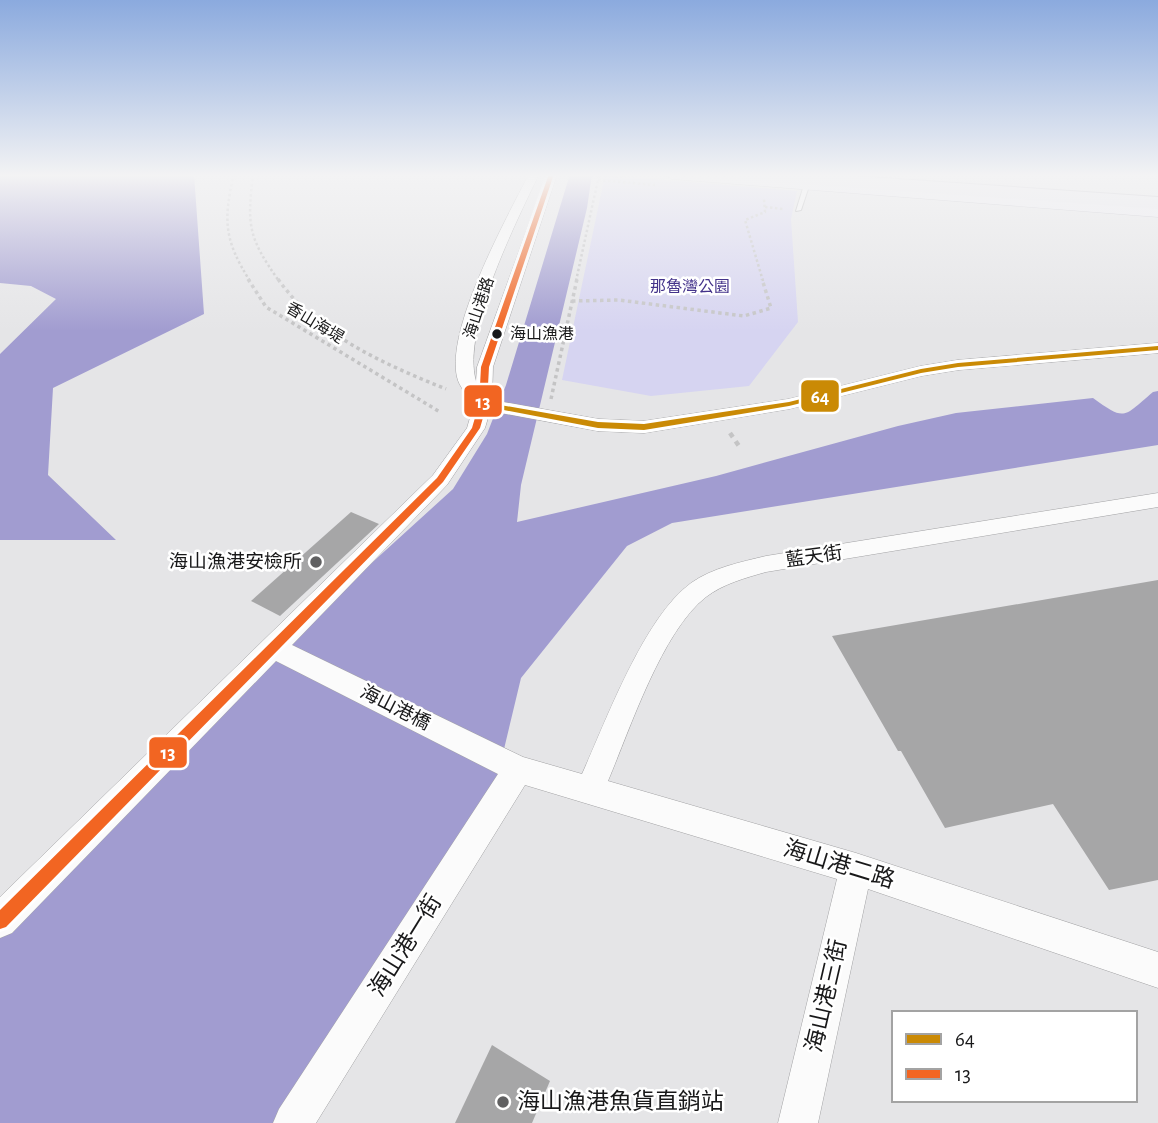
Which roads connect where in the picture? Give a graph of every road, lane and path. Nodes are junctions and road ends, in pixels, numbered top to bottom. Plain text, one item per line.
1 (226, 226) edge
2 (251, 226) edge
3 (509, 226) edge
4 (533, 226) edge
5 (588, 226) edge
6 (747, 226) edge
7 (504, 236) junction
8 (528, 239) junction
9 (572, 301) junction
10 (1158, 348) edge
11 (483, 404) junction
12 (440, 412) dead end
13 (548, 415) junction
14 (1158, 500) edge
15 (272, 647) junction
16 (517, 769) junction
17 (590, 789) junction
18 (856, 869) junction
19 (0, 921) edge
20 (1158, 970) edge
21 (293, 1123) edge
22 (798, 1123) edge

1 - 12 path, 香山海堤
2 - 11 path
3 - 7 street, 海山港路
4 - 8 street, 海山港路
5 - 9 path
6 - 9 path
7 - 8 street
7 - 11 street, 海山港路
8 - 11 street, 海山港路
9 - 13 path
10 - 13 street
11 - 13 street
11 - 15 street, 海山港路
14 - 17 street, 藍天街
15 - 16 street, 海山港橋
15 - 19 street, 海山港路
16 - 17 street, 海山港二路
16 - 21 street, 海山港一街
17 - 18 street, 海山港二路
18 - 20 street, 海山港二路
18 - 22 street, 海山港三街

